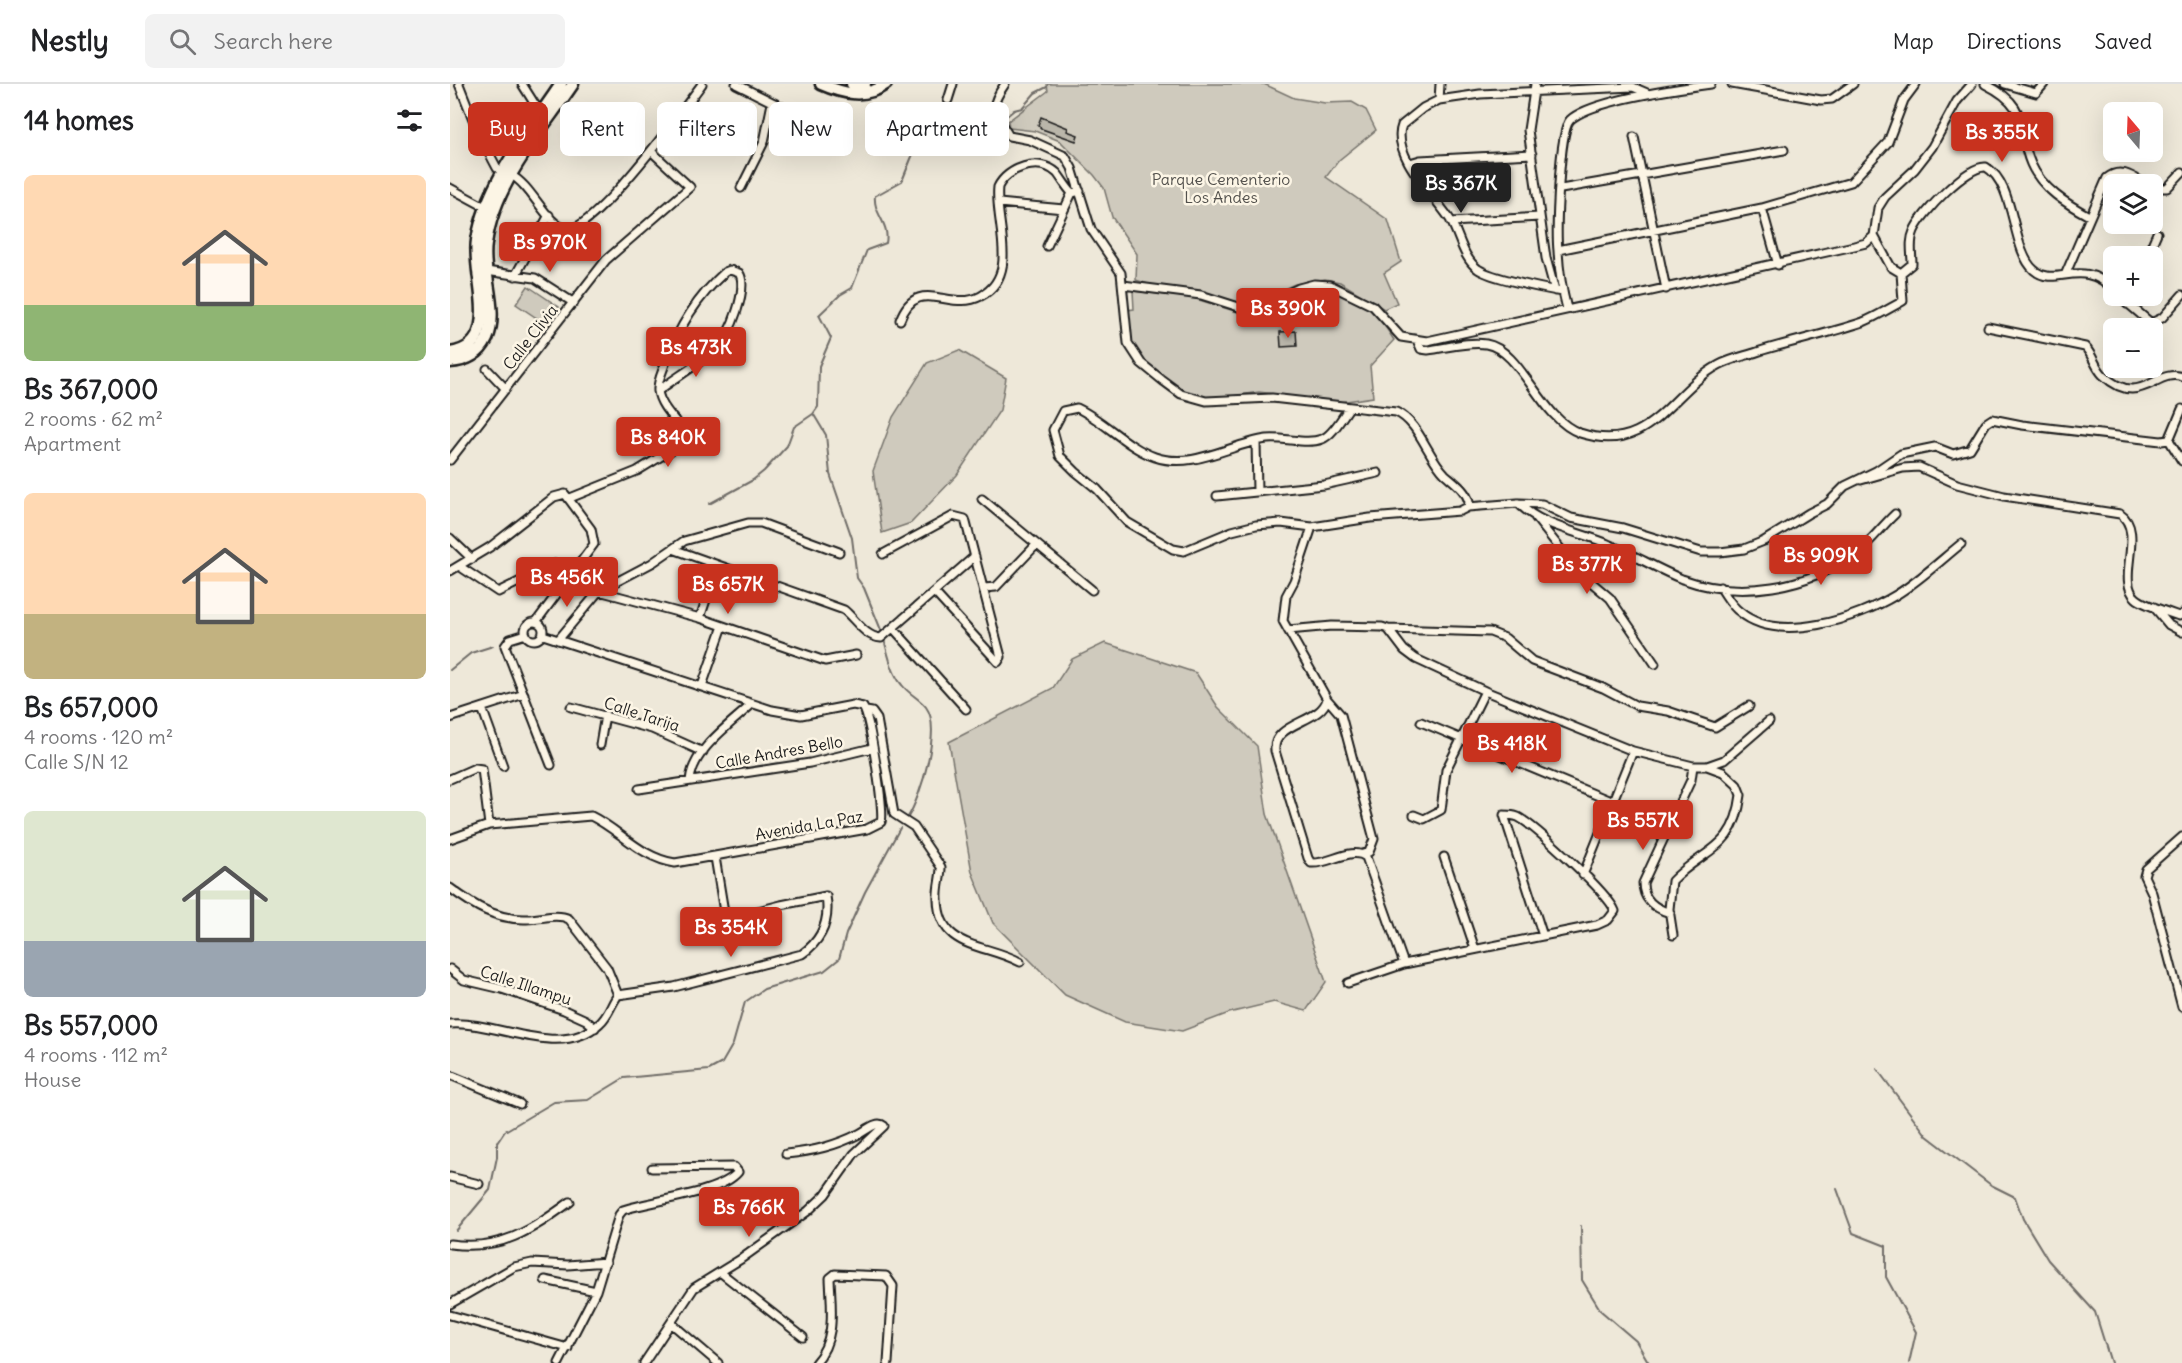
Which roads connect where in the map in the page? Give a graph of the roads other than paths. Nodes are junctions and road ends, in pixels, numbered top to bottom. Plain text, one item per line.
1 (459, 84) edge
2 (522, 84) edge
3 (561, 84) edge
4 (573, 84) edge
5 (702, 84) edge
6 (736, 84) edge
7 (821, 84) edge
8 (852, 84) edge
9 (865, 84) edge
10 (886, 84) edge
11 (953, 84) edge
12 (1005, 84) edge
13 (1440, 84) edge
14 (1535, 84) edge
15 (1711, 84) edge
16 (1732, 84) edge
17 (1853, 84) edge
18 (1916, 84) edge
19 (1972, 84) edge
20 (1985, 84) edge
21 (2005, 84) edge
22 (2044, 84) edge
23 (1652, 90) edge
24 (1535, 94) junction
25 (948, 100) dead end
26 (1439, 100) junction
27 (535, 102) edge
28 (770, 102) edge
29 (548, 111) edge
30 (548, 113) edge
31 (769, 118) edge
32 (1634, 137) dead end
33 (1784, 150) dead end
34 (652, 152) junction
35 (1532, 153) junction
36 (519, 156) edge
37 (1410, 163) junction
38 (2182, 172) edge
39 (507, 173) junction
40 (1640, 176) junction
41 (2103, 186) edge
42 (450, 188) edge
43 (741, 188) dead end
44 (2163, 188) edge
45 (1561, 189) junction
46 (1080, 192) junction
47 (1072, 193) junction
48 (999, 203) junction
49 (1762, 207) junction
50 (491, 209) junction
51 (1064, 209) junction
52 (549, 215) junction
53 (2089, 216) junction
54 (1540, 217) junction
55 (1451, 222) junction
56 (1651, 230) junction
57 (1874, 236) junction
58 (1047, 246) dead end
59 (1557, 250) junction
60 (1778, 265) junction
61 (486, 271) junction
62 (1901, 273) junction
63 (2066, 273) junction
64 (514, 276) junction
65 (2103, 279) edge
66 (1123, 285) junction
67 (1665, 289) junction
68 (1555, 291) junction
69 (1563, 292) junction
70 (2182, 296) edge
71 (574, 303) junction
72 (2130, 306) edge
73 (1567, 309) junction
74 (900, 320) dead end
75 (1989, 327) dead end
76 (1417, 340) junction
77 (450, 353) edge
78 (450, 362) edge
79 (487, 369) dead end
80 (2182, 377) edge
81 (506, 389) junction
82 (658, 391) junction
83 (1349, 408) junction
84 (2182, 408) edge
85 (2169, 440) junction
86 (1256, 441) junction
87 (450, 460) edge
88 (2182, 461) edge
89 (1378, 473) dead end
90 (1856, 480) junction
91 (1257, 492) junction
92 (1217, 496) dead end
93 (570, 498) junction
94 (982, 499) dead end
95 (1518, 502) junction
96 (1468, 507) junction
97 (1894, 514) dead end
98 (1534, 515) junction
99 (1312, 527) junction
100 (450, 538) edge
101 (1961, 544) dead end
102 (1036, 545) junction
103 (673, 549) junction
104 (839, 552) dead end
105 (883, 554) dead end
106 (975, 556) junction
107 (472, 559) junction
108 (555, 564) dead end
109 (459, 566) junction
110 (717, 567) junction
111 (450, 571) edge
112 (1720, 587) junction
113 (984, 588) junction
114 (1092, 590) dead end
115 (599, 591) junction
116 (934, 592) junction
117 (2154, 608) junction
118 (2182, 614) edge
119 (700, 618) junction
120 (536, 622) junction
121 (723, 627) junction
122 (893, 628) junction
123 (1388, 629) junction
124 (1288, 630) junction
125 (2182, 632) edge
126 (526, 633) junction
127 (543, 635) junction
128 (558, 640) junction
129 (856, 655) dead end
130 (1655, 664) dead end
131 (702, 686) junction
132 (1485, 691) junction
133 (524, 694) junction
134 (1327, 699) junction
135 (752, 704) junction
136 (1749, 706) dead end
137 (571, 707) dead end
138 (482, 708) junction
139 (966, 709) dead end
140 (866, 711) junction
141 (605, 715) junction
142 (450, 718) edge
143 (1769, 721) dead end
144 (1421, 722) dead end
145 (1462, 740) junction
146 (600, 745) dead end
147 (872, 748) junction
148 (703, 752) junction
149 (1633, 752) junction
150 (551, 765) dead end
151 (504, 766) dead end
152 (1693, 766) junction
153 (1707, 766) junction
154 (450, 779) edge
155 (690, 781) junction
156 (639, 789) dead end
157 (1613, 802) junction
158 (1414, 815) dead end
159 (489, 825) junction
160 (2182, 837) edge
161 (450, 839) edge
162 (2182, 844) edge
163 (2170, 848) junction
164 (1363, 854) junction
165 (714, 857) junction
166 (1443, 857) dead end
167 (1583, 875) junction
168 (450, 888) edge
169 (1670, 913) junction
170 (725, 918) junction
171 (695, 927) dead end
172 (1543, 936) junction
173 (1673, 936) dead end
174 (1475, 949) junction
175 (1020, 962) dead end
176 (1404, 964) junction
177 (450, 969) edge
178 (1348, 983) dead end
179 (618, 995) junction
180 (2182, 1007) edge
181 (450, 1024) edge
182 (595, 1028) junction
183 (450, 1075) edge
184 (520, 1104) dead end
185 (786, 1154) dead end
186 (652, 1168) dead end
187 (450, 1177) edge
188 (479, 1184) dead end
189 (570, 1203) dead end
190 (450, 1244) edge
191 (606, 1262) junction
192 (720, 1272) junction
193 (545, 1280) dead end
194 (596, 1291) junction
195 (450, 1304) edge
196 (450, 1315) edge
197 (671, 1323) junction
198 (803, 1337) dead end
199 (568, 1348) junction
200 (559, 1363) edge
201 (644, 1363) edge
202 (718, 1363) edge
203 (815, 1363) edge
204 (888, 1363) edge

1 - 39 street
2 - 27 street
3 - 29 main road
4 - 30 main road
5 - 34 street
6 - 28 street
7 - 10 main road
8 - 9 main road
11 - 25 street
12 - 46 street
13 - 26 street
14 - 24 street
15 - 23 street
16 - 17 street
18 - 49 street
19 - 57 street
20 - 53 street
21 - 22 street
23 - 24 street
23 - 45 street
24 - 26 street
24 - 35 street
26 - 37 street
31 - 43 street
32 - 40 street
33 - 40 street
34 - 52 street
34 - 71 street, Calle Clivia
35 - 37 street
35 - 54 street
36 - 39 main road
37 - 55 street
38 - 44 street
39 - 50 main road
39 - 52 street
40 - 45 street
40 - 56 street
41 - 53 street
42 - 50 street
45 - 59 street
46 - 47 street
46 - 66 street
47 - 48 street
47 - 51 street
48 - 51 street
48 - 74 street
49 - 56 street
49 - 60 street
50 - 61 main road
50 - 77 main road
51 - 58 street
52 - 64 street
53 - 63 street
54 - 55 street
54 - 68 street
55 - 68 street
56 - 59 street
56 - 67 street
57 - 60 street
57 - 62 street
59 - 69 street
60 - 67 street
61 - 64 street
61 - 78 main road
62 - 63 street
62 - 76 street
63 - 65 street
64 - 71 street
66 - 76 street
66 - 83 street
67 - 73 street
68 - 69 street
69 - 73 street
70 - 72 street
71 - 81 street, Calle Clivia
73 - 76 street
75 - 80 street
79 - 81 street
81 - 87 street, Calle Clivia
82 - 82 street
82 - 93 street
83 - 86 street
83 - 96 street
84 - 85 street
85 - 88 street
85 - 90 street
86 - 91 street
86 - 99 street
89 - 91 street
90 - 95 street
90 - 117 street
91 - 92 street
93 - 107 street
93 - 120 street
94 - 102 street
95 - 96 street
95 - 98 street
96 - 99 street
97 - 112 street
98 - 112 street
98 - 130 street
99 - 124 street
100 - 107 street
101 - 112 street
102 - 113 street
102 - 114 street
103 - 104 street
103 - 110 street
103 - 115 street
105 - 106 street
106 - 113 street
106 - 116 street
107 - 109 street
108 - 109 street
109 - 111 street
110 - 119 street
110 - 122 street
113 - 116 street
115 - 119 street
115 - 128 street
116 - 122 street
117 - 118 street
117 - 125 street
119 - 121 street
120 - 126 street
120 - 127 street
121 - 129 street
121 - 131 street
122 - 139 street
123 - 124 street
123 - 132 street
123 - 136 street
124 - 134 street
126 - 127 street
126 - 133 street
127 - 128 street
128 - 131 street
131 - 135 street
132 - 145 street
132 - 149 street
133 - 138 street
133 - 150 street
134 - 164 street
134 - 164 street
135 - 140 street
135 - 148 street
137 - 141 street, Calle Tarija
138 - 142 street
138 - 151 street
140 - 147 street, Avenida La Paz
140 - 175 street
141 - 146 street
141 - 148 street, Calle Tarija
143 - 153 street
144 - 145 street
145 - 157 street
145 - 158 street
147 - 155 street, Calle Andres Bello
147 - 165 street, Avenida La Paz
148 - 155 street
149 - 152 street
149 - 157 street
152 - 153 street
152 - 169 street
153 - 169 street
154 - 159 street
155 - 156 street, Calle Andres Bello
157 - 167 street
159 - 161 street, Avenida La Paz
159 - 165 street, Avenida La Paz
160 - 163 street
162 - 163 street
163 - 180 street
164 - 176 street
165 - 170 street
166 - 174 street
167 - 172 street
167 - 172 street
168 - 179 street
169 - 173 street
170 - 171 street
170 - 179 street
172 - 174 street
174 - 176 street
176 - 178 street
177 - 182 street, Calle Illampu
179 - 182 street
181 - 182 street
183 - 184 street
185 - 192 street
186 - 191 street
187 - 188 street
189 - 190 street
191 - 194 street
191 - 195 street
192 - 197 street
192 - 198 street
193 - 194 street
194 - 199 street
196 - 199 street
197 - 201 street
197 - 202 street
199 - 200 street
203 - 204 street

